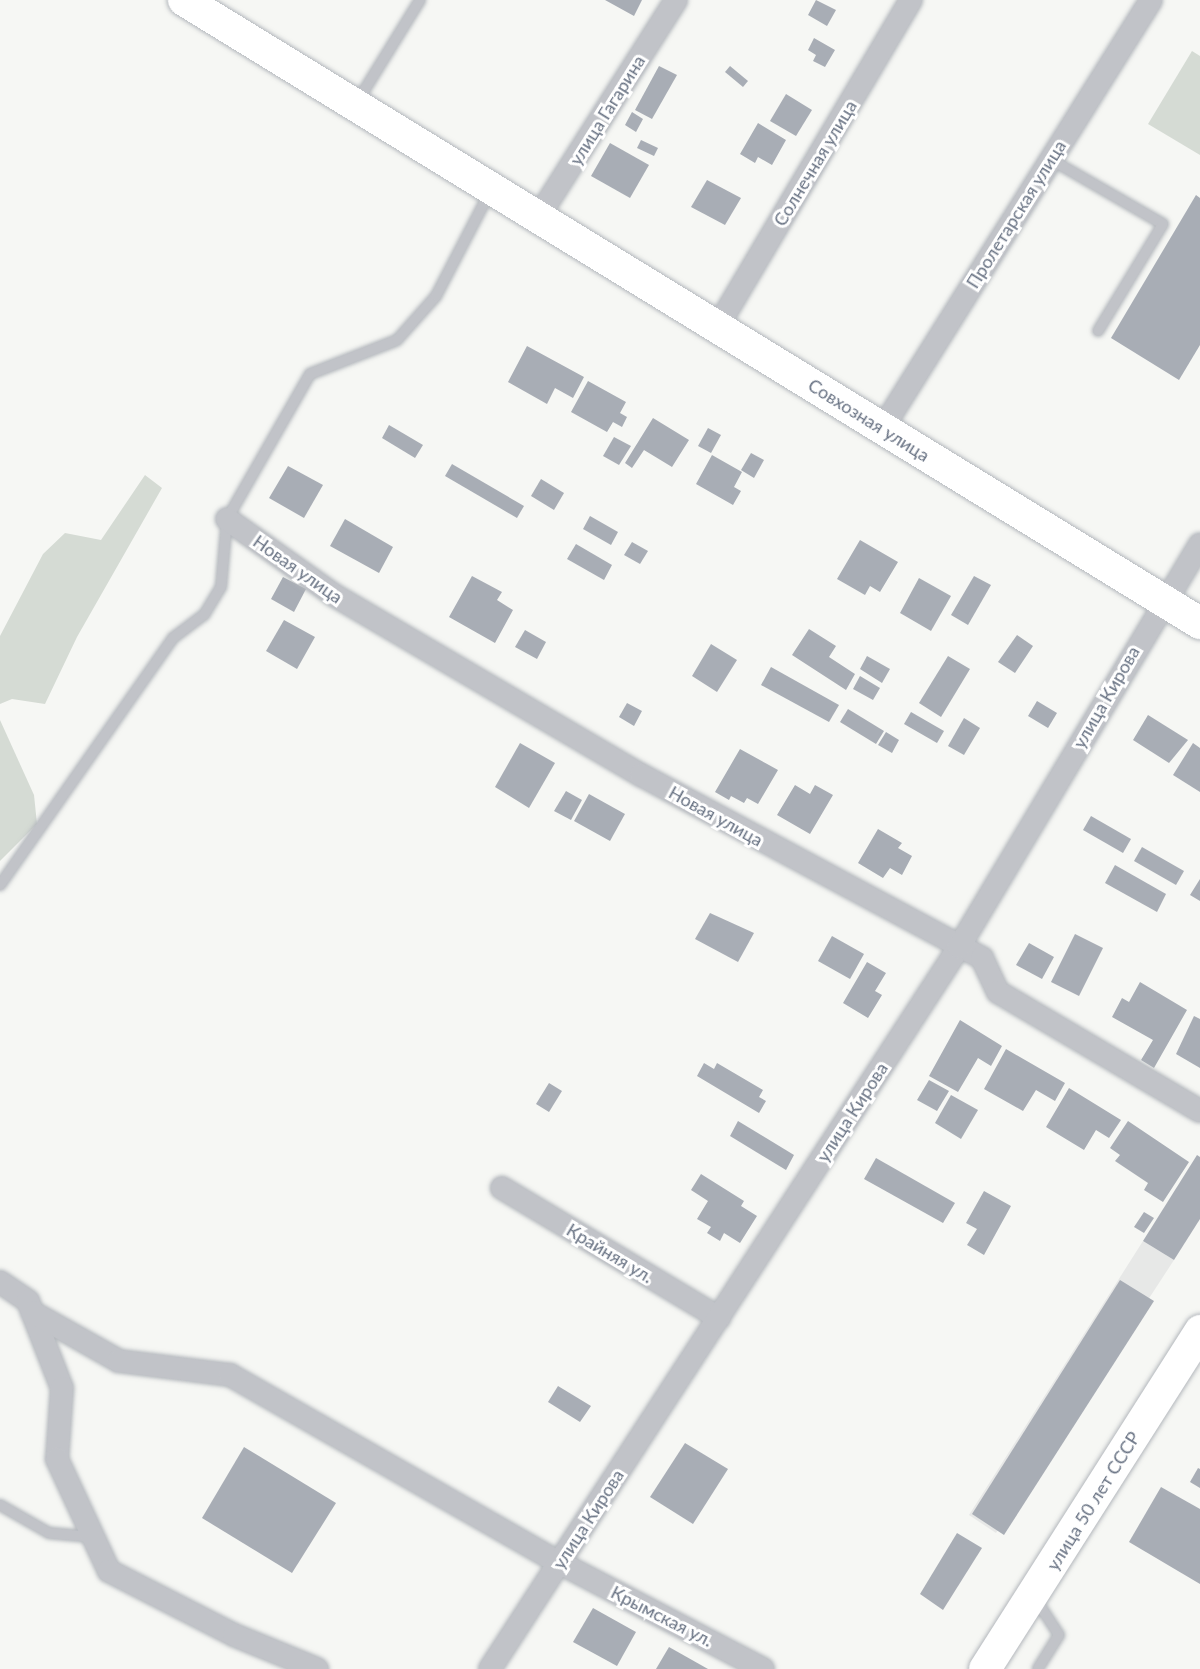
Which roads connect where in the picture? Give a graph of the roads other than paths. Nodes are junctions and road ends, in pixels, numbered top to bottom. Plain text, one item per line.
1 (184, 0) edge
2 (420, 0) edge
3 (676, 0) edge
4 (911, 0) edge
5 (1151, 0) edge
6 (355, 106) junction
7 (1050, 159) junction
8 (491, 190) junction
9 (537, 219) junction
10 (718, 326) junction
11 (1098, 331) dead end
12 (882, 429) junction
13 (227, 519) junction
14 (1200, 544) edge
15 (1164, 600) junction
16 (1200, 623) edge
17 (0, 885) edge
18 (959, 947) junction
19 (1200, 1111) edge
20 (502, 1188) dead end
21 (0, 1282) edge
22 (32, 1312) junction
23 (719, 1318) junction
24 (1200, 1331) edge
25 (0, 1505) edge
26 (93, 1537) junction
27 (560, 1563) junction
28 (1033, 1595) junction
29 (317, 1669) edge
30 (490, 1669) edge
31 (763, 1669) edge
32 (985, 1669) edge
33 (1038, 1669) edge

1 - 6 main road, Совхозная улица
2 - 6 lane
3 - 9 street, улица Гагарина
4 - 10 street, Солнечная улица
5 - 7 street, Пролетарская улица
6 - 8 main road, Совхозная улица
7 - 11 lane
7 - 12 street, Пролетарская улица
8 - 9 main road, Совхозная улица
8 - 13 lane
9 - 10 main road, Совхозная улица
10 - 12 main road, Совхозная улица
12 - 15 main road, Совхозная улица
13 - 17 lane
13 - 18 street, Новая улица
14 - 15 street, улица Кирова
15 - 16 main road, Совхозная улица
15 - 18 street, улица Кирова
18 - 19 street, Новая улица
18 - 23 street, улица Кирова
20 - 23 street, Крайняя ул.
21 - 22 street
22 - 26 street
22 - 27 street, Крымская ул.
23 - 27 street, улица Кирова
24 - 28 main road, улица 50 лет СССР
25 - 26 lane
26 - 29 street
27 - 30 street, улица Кирова
27 - 31 street, Крымская ул.
28 - 32 main road, улица 50 лет СССР
28 - 33 lane

